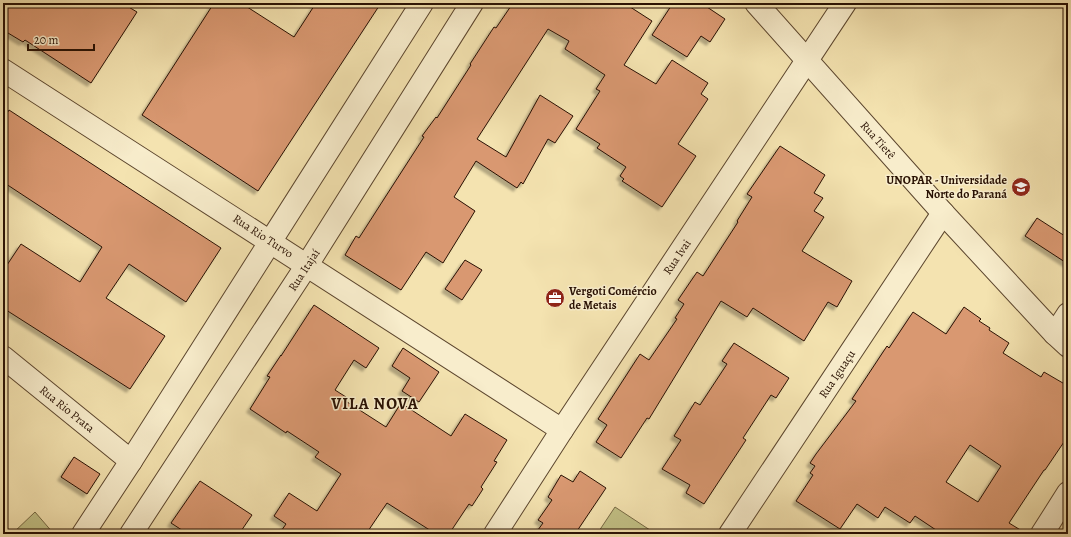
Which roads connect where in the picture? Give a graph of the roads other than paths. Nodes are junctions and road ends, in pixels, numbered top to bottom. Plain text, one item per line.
1 (422, 3) edge
2 (472, 3) edge
3 (756, 3) edge
4 (845, 3) edge
5 (808, 61) junction
6 (3, 70) edge
7 (943, 213) junction
8 (270, 241) junction
9 (307, 265) junction
10 (1068, 314) edge
11 (1061, 340) edge
12 (3, 357) edge
13 (562, 430) junction
14 (131, 461) junction
15 (1068, 493) edge
16 (84, 534) edge
17 (132, 534) edge
18 (495, 534) edge
19 (730, 534) edge
20 (1042, 534) edge

1 - 8 street
2 - 9 street, Rua Itajaí
3 - 5 street, Rua Tietê
4 - 5 street, Rua Ivai
5 - 7 street, Rua Tietê
5 - 13 street, Rua Ivai
6 - 8 street, Rua Rio Turvo
7 - 11 street, Rua Tietê
7 - 19 street, Rua Iguaçu
8 - 9 street, Rua Rio Turvo
8 - 14 street
9 - 13 street, Rua Rio Turvo
9 - 17 street, Rua Itajaí
10 - 11 street
12 - 14 street, Rua Rio Prata
13 - 18 street, Rua Ivai
14 - 16 street
15 - 20 street

